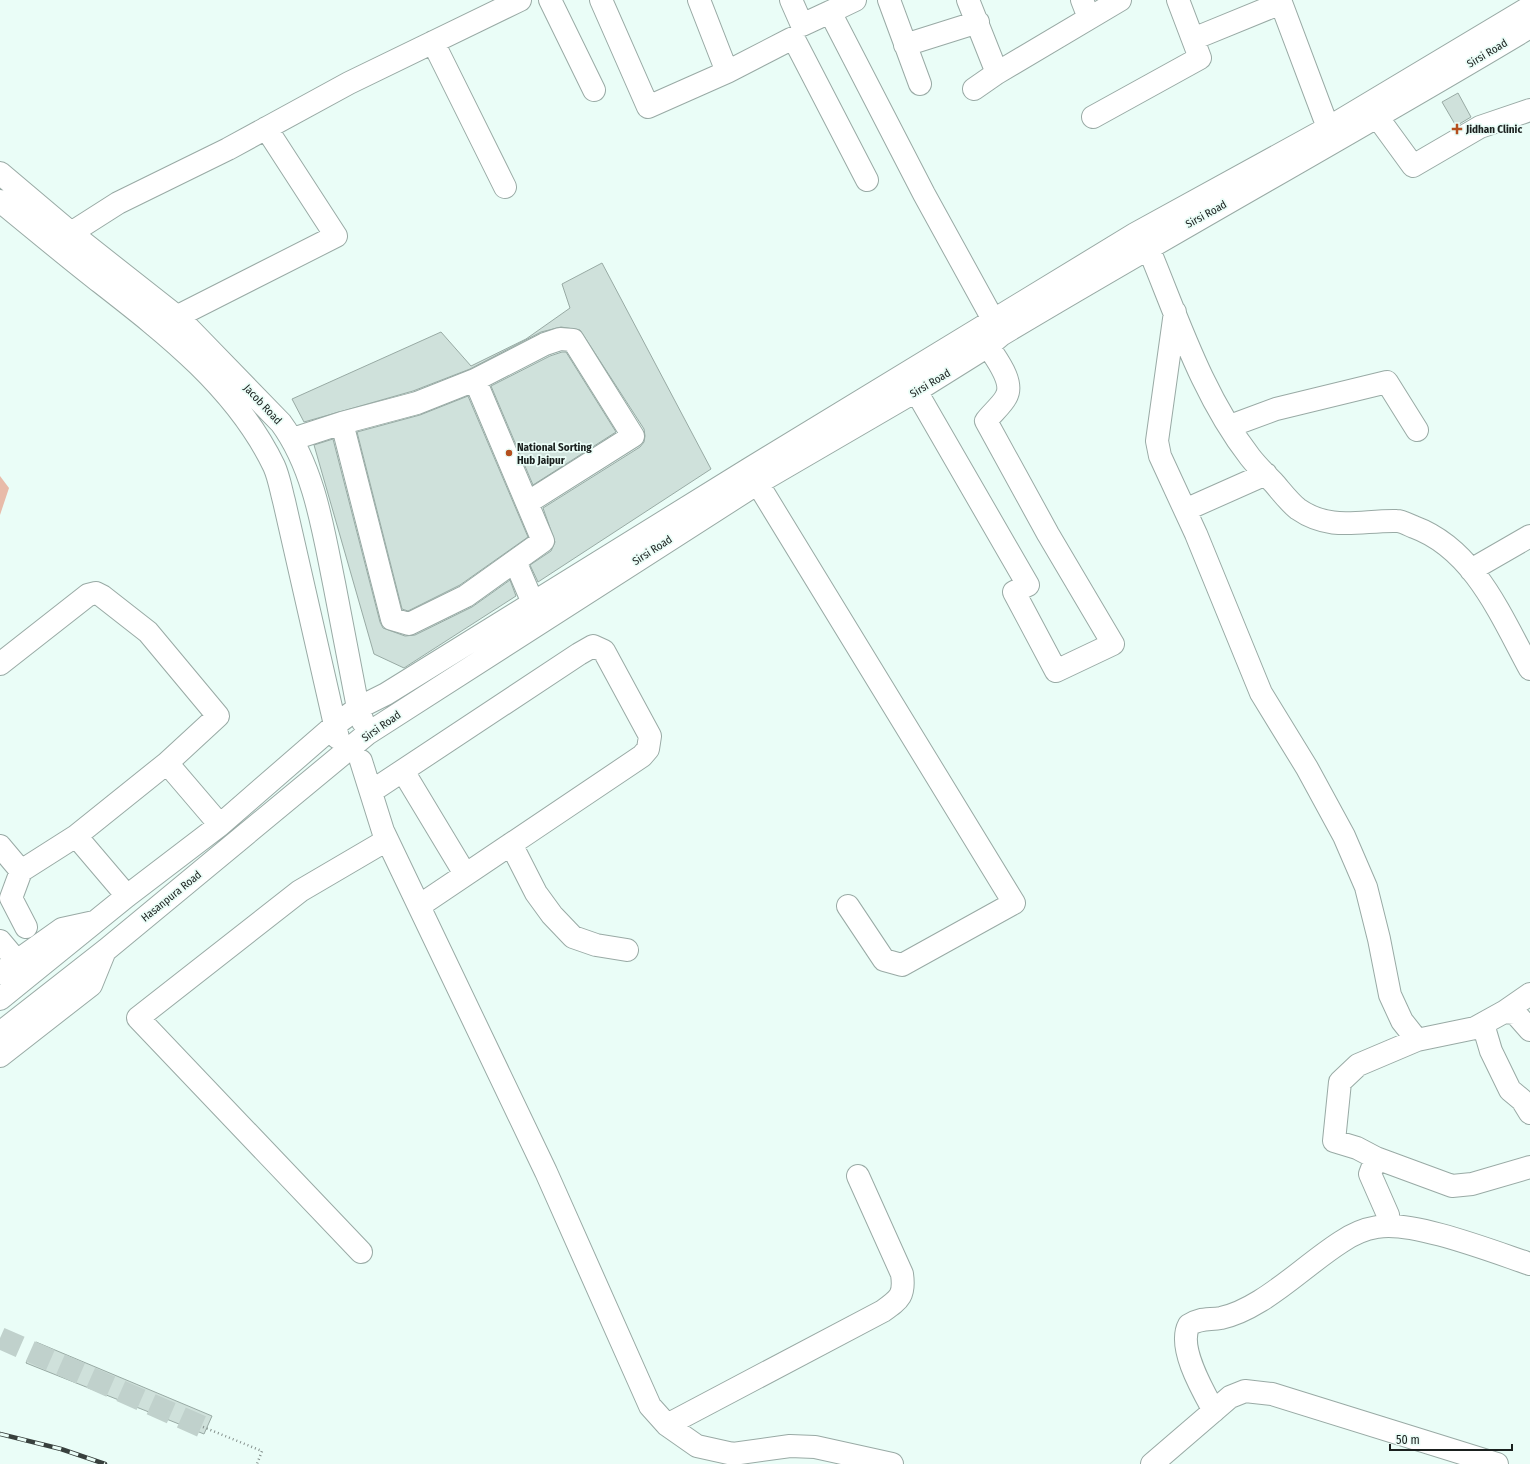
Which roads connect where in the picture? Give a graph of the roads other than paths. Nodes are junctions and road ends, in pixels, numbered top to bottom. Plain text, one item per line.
1 (520, 0) edge
2 (550, 0) edge
3 (601, 0) edge
4 (699, 0) edge
5 (791, 0) edge
6 (855, 0) edge
7 (889, 0) edge
8 (968, 0) edge
9 (1120, 0) edge
10 (1178, 0) edge
11 (1281, 1) edge
12 (1530, 7) edge
13 (1086, 9) edge
14 (830, 12) junction
15 (978, 22) junction
16 (1530, 27) edge
17 (797, 32) junction
18 (1193, 39) junction
19 (434, 42) junction
20 (905, 45) junction
21 (727, 72) junction
22 (997, 73) junction
23 (920, 84) dead end
24 (974, 89) dead end
25 (594, 90) dead end
26 (1530, 110) edge
27 (1093, 117) dead end
28 (1378, 118) junction
29 (266, 128) junction
30 (1331, 135) junction
31 (0, 173) edge
32 (867, 180) dead end
33 (505, 187) dead end
34 (0, 201) edge
35 (71, 233) junction
36 (52, 245) junction
37 (1148, 247) junction
38 (1175, 312) junction
39 (175, 328) junction
40 (994, 334) junction
41 (475, 380) junction
42 (916, 391) junction
43 (342, 422) junction
44 (1230, 426) junction
45 (1417, 430) dead end
46 (293, 438) junction
47 (1266, 474) junction
48 (753, 476) junction
49 (527, 502) junction
50 (1185, 510) junction
51 (1530, 536) edge
52 (515, 561) junction
53 (1471, 570) junction
54 (533, 603) junction
55 (0, 664) edge
56 (1530, 669) edge
57 (358, 708) junction
58 (335, 725) junction
59 (367, 734) junction
60 (351, 759) junction
61 (167, 763) junction
62 (403, 771) junction
63 (372, 791) junction
64 (220, 825) junction
65 (76, 836) junction
66 (387, 840) junction
67 (511, 844) junction
68 (0, 846) edge
69 (21, 871) junction
70 (465, 874) junction
71 (127, 896) junction
72 (419, 906) junction
73 (848, 906) dead end
74 (99, 920) junction
75 (26, 927) dead end
76 (0, 941) edge
77 (106, 950) junction
78 (628, 950) dead end
79 (8, 966) edge
80 (1530, 994) edge
81 (0, 999) edge
82 (1504, 1012) junction
83 (1483, 1024) junction
84 (1530, 1030) edge
85 (0, 1033) edge
86 (1417, 1040) junction
87 (0, 1056) edge
88 (1530, 1113) edge
89 (1376, 1158) junction
90 (1530, 1167) edge
91 (858, 1176) dead end
92 (1388, 1215) dead end
93 (361, 1252) dead end
94 (1530, 1264) edge
95 (1214, 1411) junction
96 (667, 1425) junction
97 (892, 1464) edge
98 (1152, 1464) edge
99 (1496, 1464) edge

1 - 19 street
2 - 25 street
3 - 21 street
4 - 21 street
5 - 17 street
6 - 14 street
7 - 20 street
8 - 15 street
9 - 13 street
10 - 18 street
11 - 18 street
11 - 30 street
12 - 30 street, Sirsi Road
13 - 22 street
14 - 17 street
14 - 40 street
15 - 20 street
15 - 22 street
16 - 28 street, Sirsi Road
17 - 21 street
17 - 32 street
18 - 27 street
19 - 29 street
19 - 33 street
20 - 23 street
22 - 24 street
26 - 28 street
28 - 30 street, Sirsi Road
29 - 35 street
29 - 39 street
30 - 37 street, Sirsi Road
30 - 40 street, Sirsi Road
31 - 35 street, Jacob Road
34 - 36 street, Jacob Road
35 - 36 street
35 - 39 street, Jacob Road
36 - 39 street, Jacob Road
37 - 38 street
37 - 40 street, Sirsi Road
38 - 44 street
38 - 50 street
39 - 46 street, Jacob Road
39 - 58 street, Jacob Road
40 - 42 street, Sirsi Road
40 - 42 street
40 - 48 street, Sirsi Road
41 - 43 street
41 - 49 street
41 - 49 street
42 - 48 street, Sirsi Road
43 - 46 street
43 - 52 street
44 - 45 street
44 - 47 street
46 - 57 street, Jacob Road
47 - 50 street
47 - 53 street
48 - 54 street, Sirsi Road
48 - 59 street, Sirsi Road
48 - 73 street
49 - 52 street
50 - 86 street
51 - 53 street
52 - 54 street
53 - 56 street
54 - 57 street, Sirsi Road
55 - 61 street
57 - 58 street, Sirsi Road
57 - 59 street, Jacob Road
58 - 60 street, Jacob Road
58 - 64 street, Sirsi Road
59 - 60 street
60 - 63 street, Jacob Road
60 - 77 street, Hasanpura Road
61 - 64 street
61 - 65 street
62 - 63 street
62 - 67 street
62 - 70 street
63 - 66 street, Jacob Road
64 - 71 street, Sirsi Road
65 - 69 street
65 - 71 street
66 - 72 street, Jacob Road
66 - 93 street
67 - 70 street
67 - 78 street
68 - 69 street
69 - 75 street
70 - 72 street
71 - 74 street, Sirsi Road
72 - 96 street, Jacob Road
74 - 79 street
74 - 81 street, Sirsi Road
76 - 79 street
77 - 85 street, Hasanpura Road
77 - 87 street
80 - 82 street
82 - 83 street
82 - 84 street
83 - 86 street
83 - 88 street
86 - 89 street
89 - 90 street
89 - 92 street
91 - 96 street
94 - 95 street
95 - 98 street
95 - 99 street
96 - 97 street, Jacob Road

